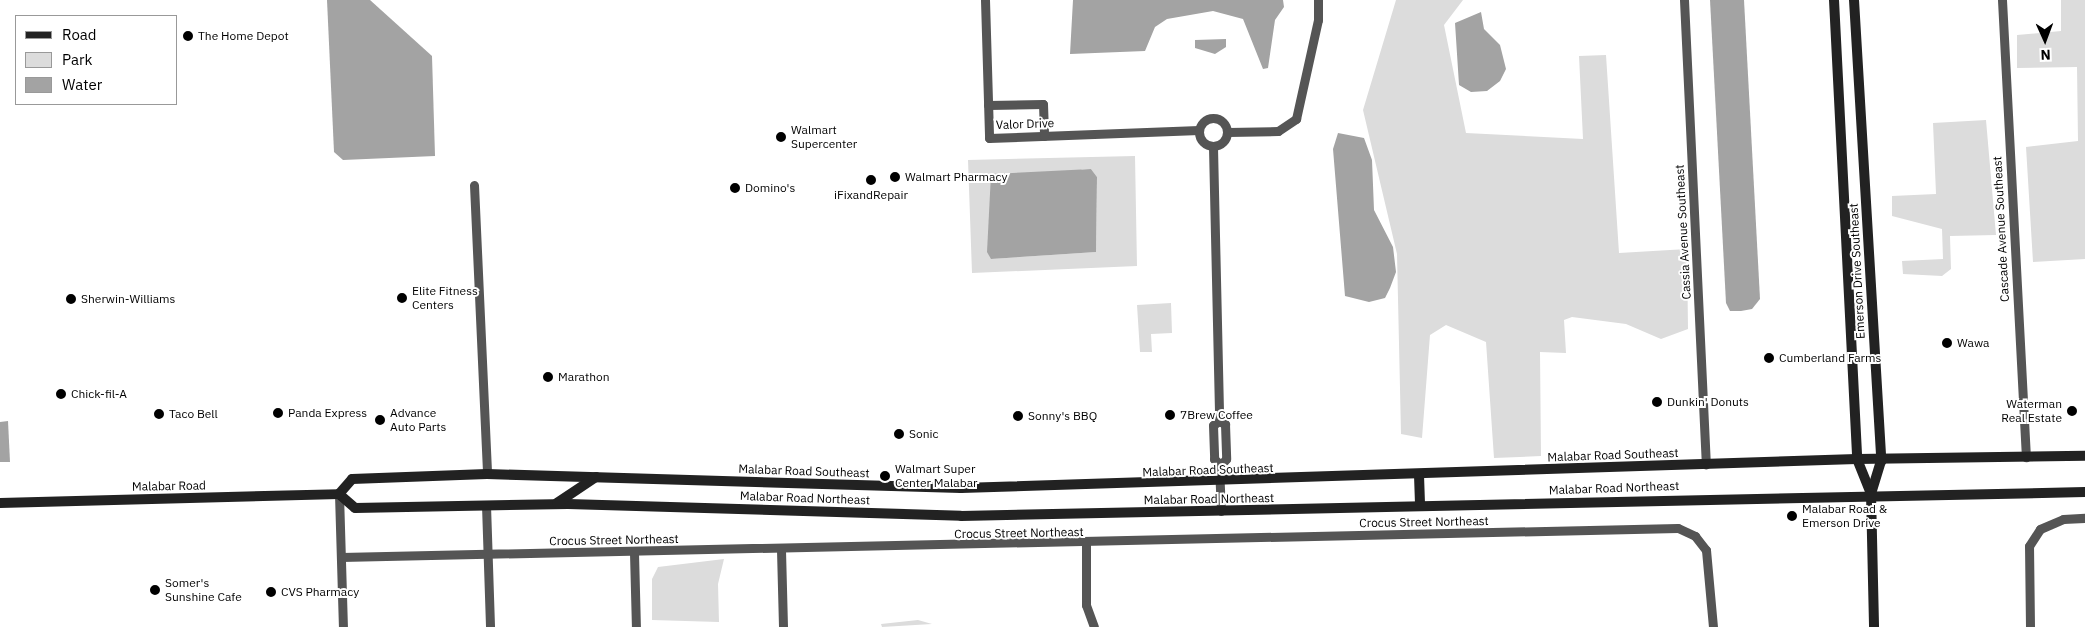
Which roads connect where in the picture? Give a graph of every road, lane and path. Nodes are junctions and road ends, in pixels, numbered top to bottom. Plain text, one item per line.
1 (985, 0) edge
2 (1318, 0) edge
3 (1684, 0) edge
4 (1834, 0) edge
5 (1854, 0) edge
6 (2002, 0) edge
7 (988, 105) junction
8 (1199, 130) junction
9 (1228, 132) junction
10 (1044, 136) junction
11 (1213, 147) junction
12 (474, 185) dead end
13 (2085, 456) edge
14 (2026, 457) junction
15 (1856, 459) junction
16 (1881, 461) junction
17 (1706, 464) junction
18 (487, 474) junction
19 (1419, 474) junction
20 (596, 477) junction
21 (1220, 482) junction
22 (2085, 492) edge
23 (1871, 493) junction
24 (339, 494) junction
25 (0, 503) edge
26 (554, 504) junction
27 (486, 505) junction
28 (1420, 506) junction
29 (1221, 512) junction
30 (2085, 518) edge
31 (1086, 544) junction
32 (781, 550) junction
33 (489, 553) junction
34 (634, 553) junction
35 (341, 557) junction
36 (344, 627) edge
37 (490, 627) edge
38 (636, 627) edge
39 (783, 627) edge
40 (1094, 627) edge
41 (1712, 627) edge
42 (1874, 627) edge
43 (2030, 627) edge

1 - 7 street, Valor Drive
2 - 9 street
3 - 17 street, Cassia Avenue Southeast
4 - 15 main road, Emerson Drive Southeast
5 - 16 main road, Emerson Drive Southeast
6 - 14 street, Cascade Avenue Southeast
7 - 10 street
7 - 10 street, Valor Drive
8 - 9 street, Valor Drive
8 - 10 street, Valor Drive
8 - 11 street
9 - 11 street
11 - 21 street
12 - 18 street
13 - 14 main road, Malabar Road Southeast
14 - 16 main road, Malabar Road Southeast
15 - 16 main road, Malabar Road Southeast
15 - 17 main road, Malabar Road Southeast
15 - 23 main road, Emerson Drive Southeast
16 - 23 main road, Emerson Drive Southeast
17 - 19 main road, Malabar Road Southeast
18 - 20 main road, Malabar Road Southeast
18 - 24 main road, Malabar Road Southeast
19 - 21 main road, Malabar Road Southeast
19 - 28 main road
20 - 21 main road, Malabar Road Southeast
20 - 26 main road
21 - 29 street
22 - 23 main road, Malabar Road Northeast
23 - 28 main road, Malabar Road Northeast
23 - 42 main road
24 - 25 main road, Malabar Road
24 - 27 main road, Malabar Road Northeast
24 - 35 street
26 - 27 main road, Malabar Road Northeast
26 - 29 main road, Malabar Road Northeast
27 - 33 street
28 - 29 main road, Malabar Road Northeast
30 - 43 street
31 - 32 street, Crocus Street Northeast
31 - 40 street
31 - 41 street, Crocus Street Northeast
32 - 34 street, Crocus Street Northeast
32 - 39 street
33 - 34 street, Crocus Street Northeast
33 - 35 street, Crocus Street Northeast
33 - 37 street
34 - 38 street
35 - 36 street

